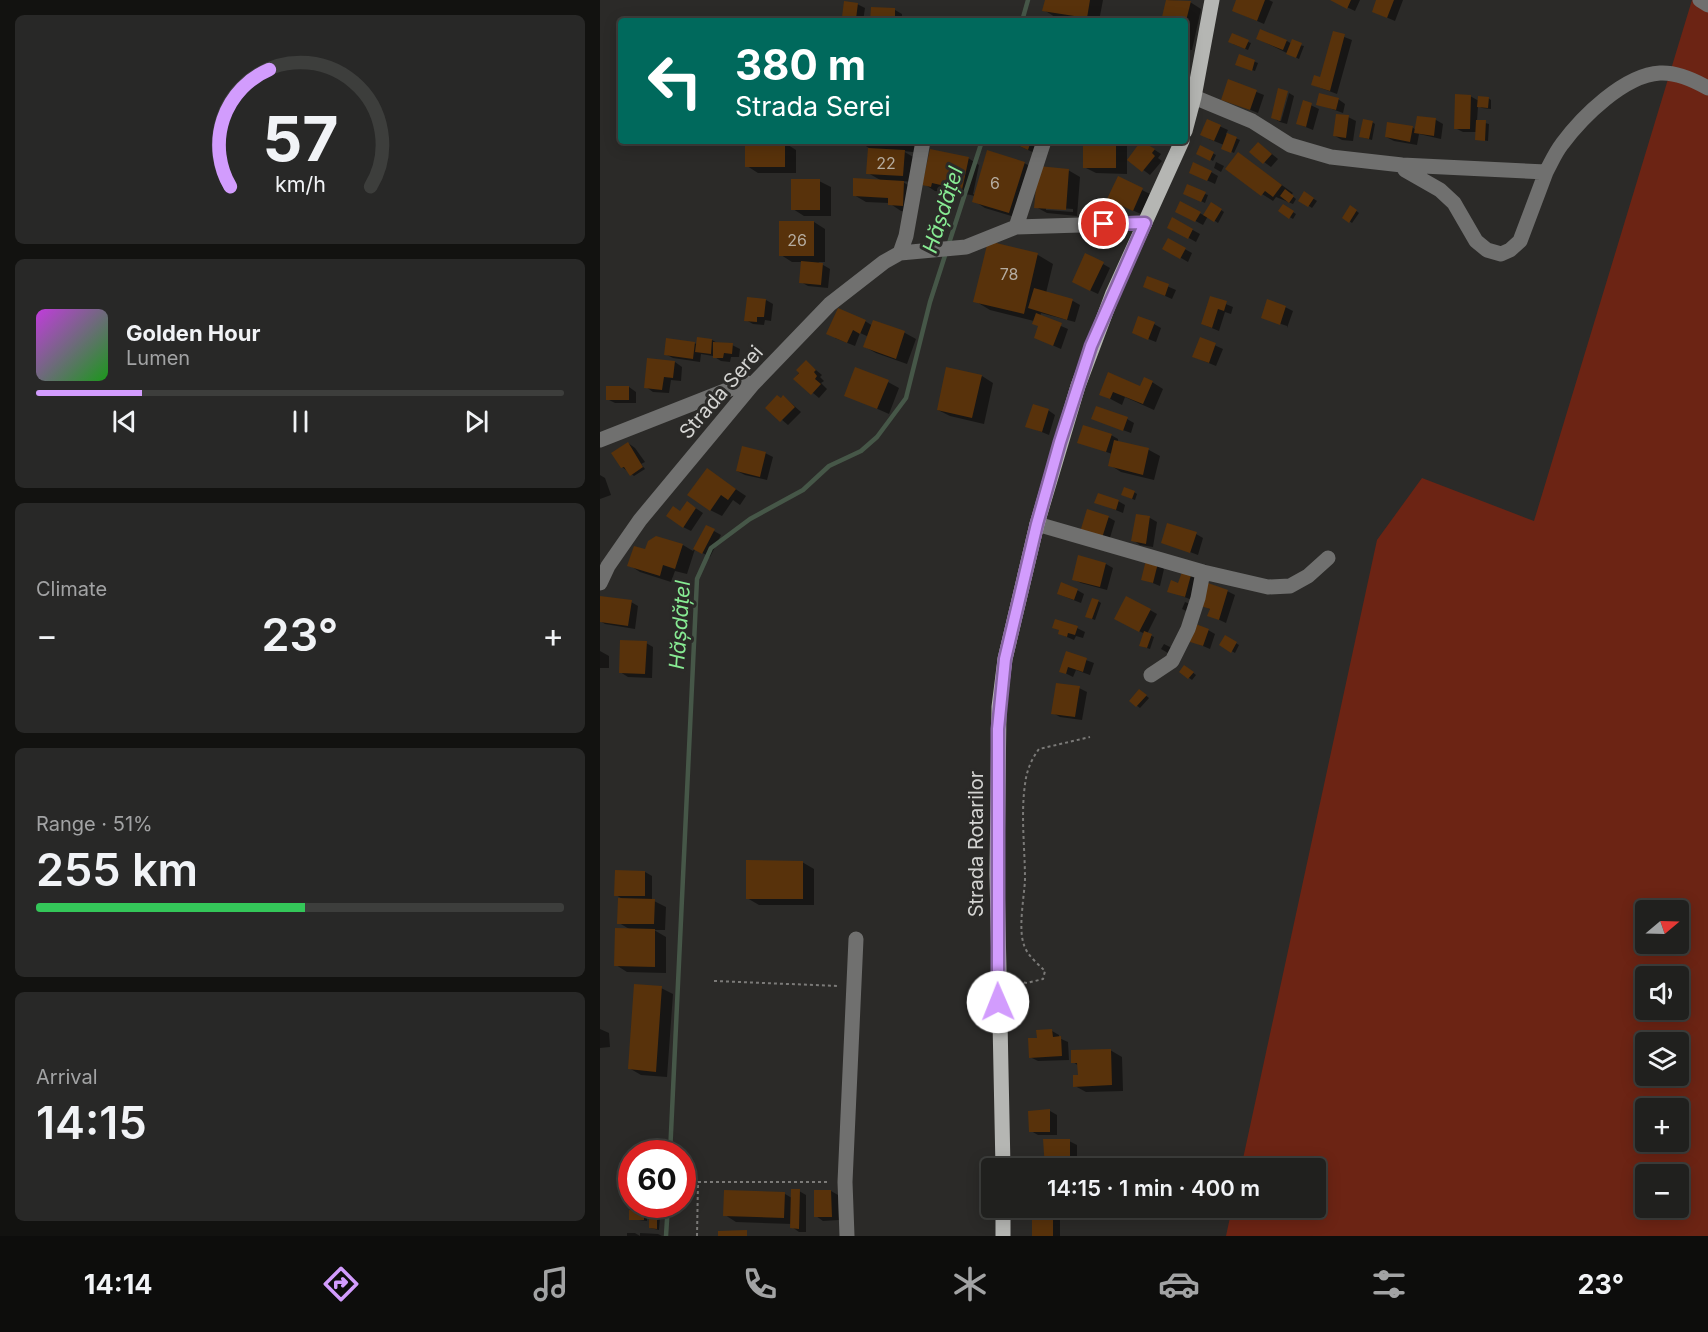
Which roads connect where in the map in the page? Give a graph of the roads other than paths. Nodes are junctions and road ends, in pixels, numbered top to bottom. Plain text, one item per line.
1 (1212, 0) edge
2 (1700, 0) edge
3 (1708, 5) edge
4 (1708, 88) edge
5 (1194, 97) junction
6 (1188, 120) edge
7 (922, 144) edge
8 (1043, 144) edge
9 (1181, 144) edge
10 (1402, 165) junction
11 (1546, 172) junction
12 (1145, 223) junction
13 (1016, 227) junction
14 (900, 253) junction
15 (753, 384) junction
16 (717, 394) junction
17 (728, 417) junction
18 (602, 435) edge
19 (1037, 524) junction
20 (1328, 558) dead end
21 (1203, 572) junction
22 (600, 583) edge
23 (1151, 675) dead end
24 (856, 939) dead end
25 (1003, 1158) edge
26 (1003, 1218) edge
27 (847, 1236) edge
28 (1003, 1236) edge

1 - 5 main road
2 - 3 street
4 - 11 street
5 - 6 main road
5 - 10 street
7 - 14 street
8 - 13 street
9 - 12 main road, Strada Rotarilor
10 - 11 street
10 - 11 street
12 - 13 street, Strada Serei
12 - 19 main road, Strada Rotarilor
13 - 14 street, Strada Serei
14 - 15 street, Strada Serei
15 - 16 street, Strada Serei
15 - 17 street, Strada Serei
16 - 17 street
16 - 18 street, Strada Serei
17 - 22 street, Strada Serei
19 - 21 street
19 - 25 main road, Strada Rotarilor
20 - 21 street
21 - 23 street
24 - 27 street
26 - 28 main road

